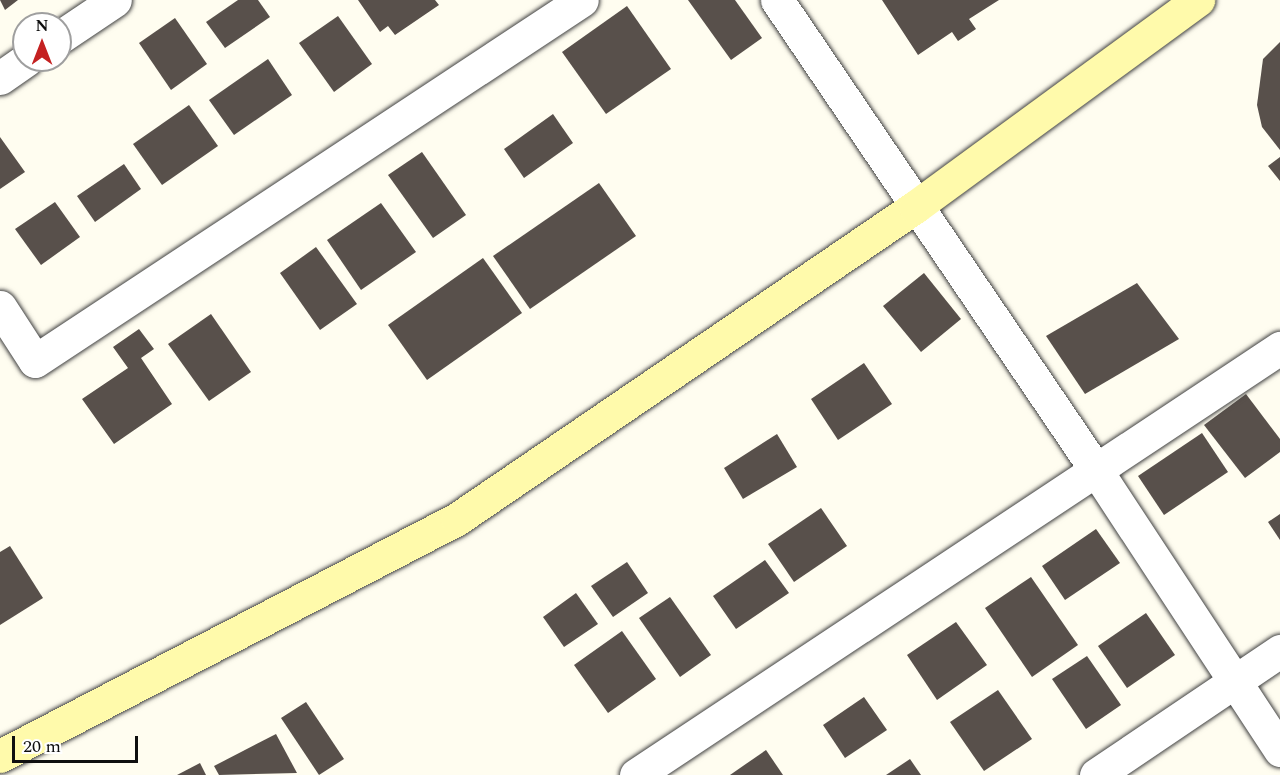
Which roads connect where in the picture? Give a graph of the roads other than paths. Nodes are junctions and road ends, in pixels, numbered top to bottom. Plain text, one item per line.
1 (115, 0) edge
2 (582, 0) edge
3 (777, 0) edge
4 (1198, 0) edge
5 (72, 29) edge
6 (915, 207) junction
7 (0, 307) edge
8 (1280, 348) edge
9 (1096, 470) junction
10 (1280, 651) edge
11 (1235, 681) junction
12 (1280, 750) edge
13 (0, 756) edge
14 (636, 775) edge
15 (1096, 775) edge

1 - 5 street
2 - 7 street
3 - 6 street
4 - 6 street
6 - 9 street
6 - 13 street
8 - 9 street
9 - 11 street
9 - 14 street
10 - 11 street
11 - 12 street
11 - 15 street

